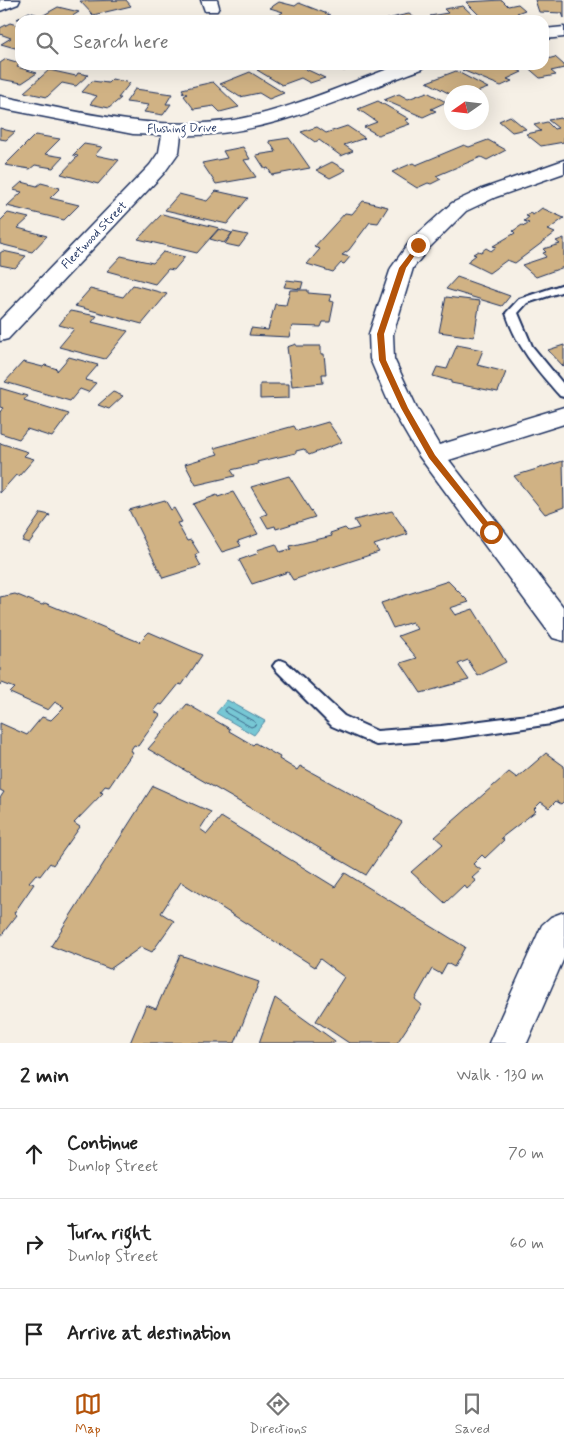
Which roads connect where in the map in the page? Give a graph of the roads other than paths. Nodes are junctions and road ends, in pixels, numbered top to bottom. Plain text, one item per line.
1 (12, 0) edge
2 (0, 6) edge
3 (564, 32) edge
4 (549, 34) edge
5 (402, 70) edge
6 (0, 102) edge
7 (172, 129) junction
8 (564, 166) edge
9 (564, 287) edge
10 (0, 334) edge
11 (564, 393) edge
12 (564, 415) edge
13 (432, 456) junction
14 (564, 630) edge
15 (281, 666) dead end
16 (564, 714) edge
17 (564, 929) edge
18 (508, 1043) edge

1 - 2 street
3 - 4 street
5 - 7 street, Flushing Drive
6 - 7 street, Flushing Drive
7 - 10 street, Fleetwood Street
8 - 13 street
9 - 11 lane
12 - 13 street
13 - 14 street
15 - 16 lane
17 - 18 street

